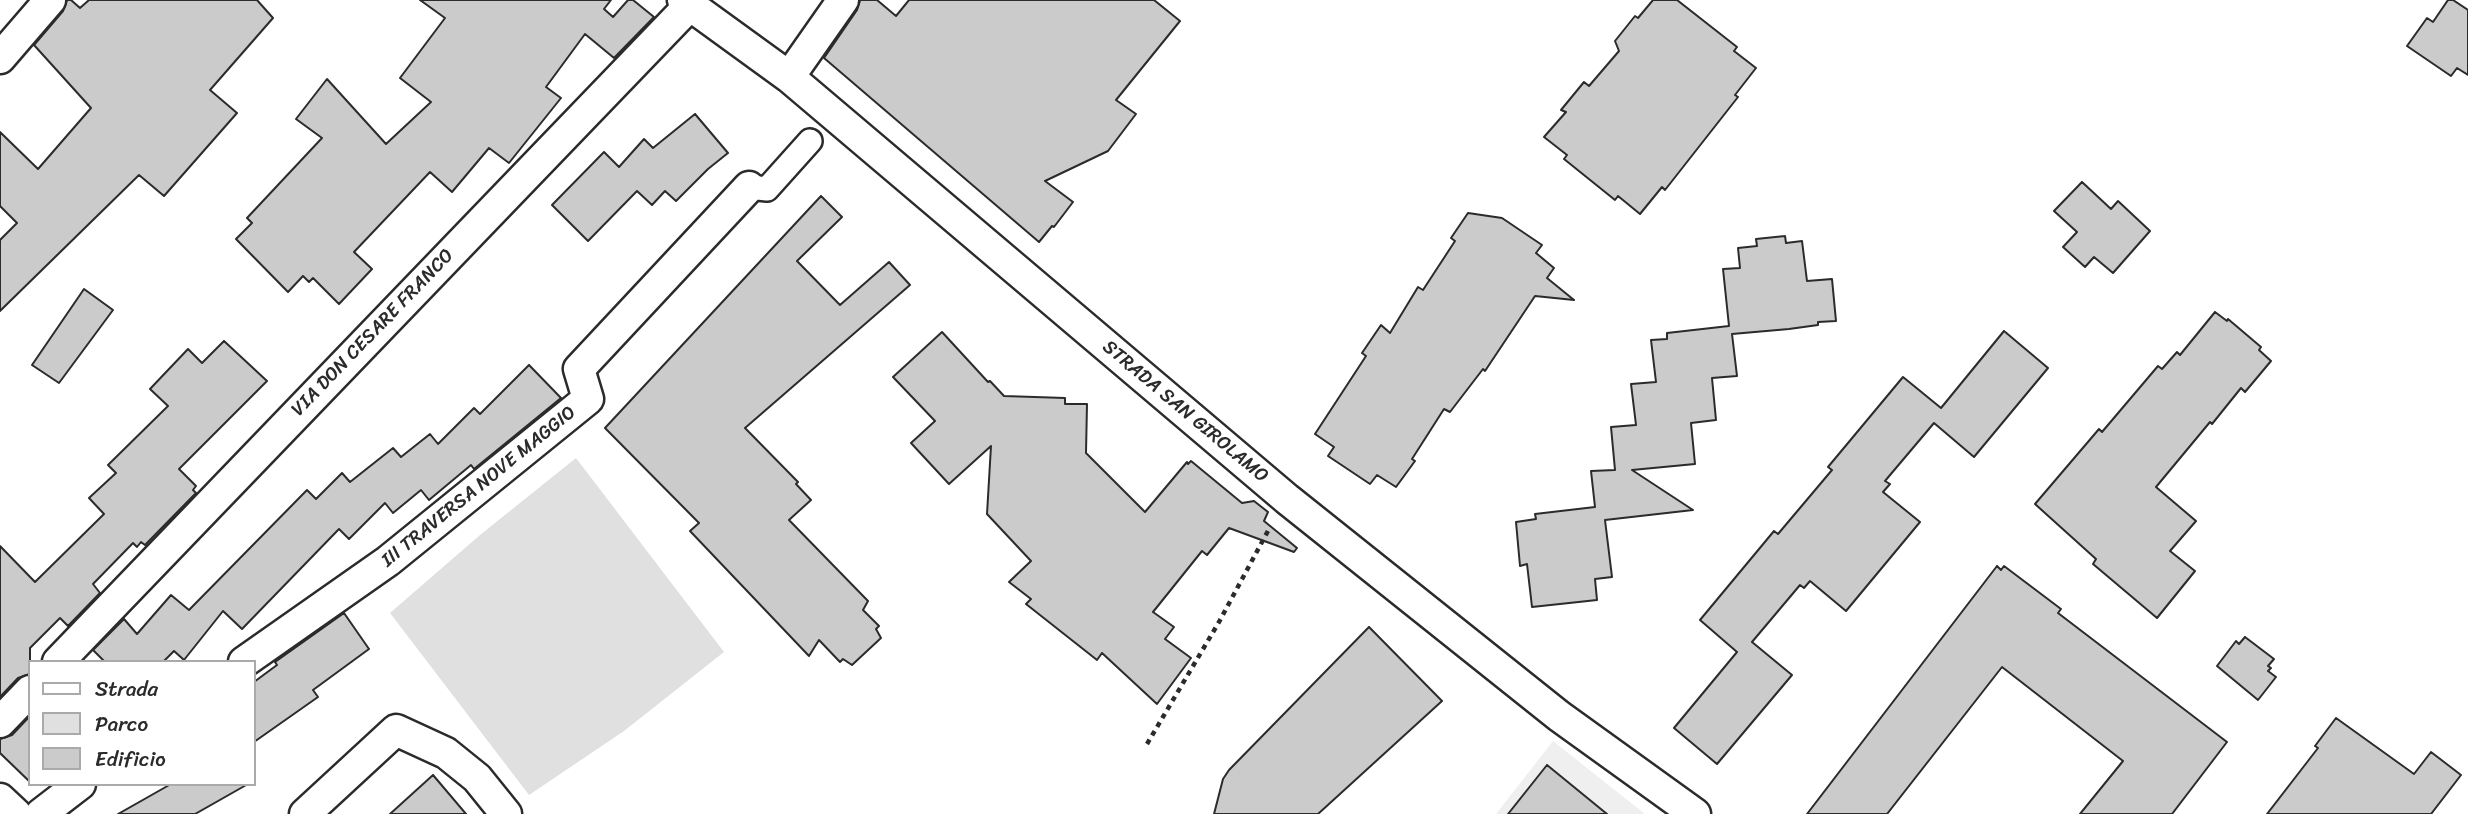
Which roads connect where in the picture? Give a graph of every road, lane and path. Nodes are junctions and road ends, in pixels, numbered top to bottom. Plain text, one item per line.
1 (50, 0) edge
2 (843, 0) edge
3 (686, 3) edge
4 (0, 58) edge
5 (789, 77) junction
6 (810, 141) dead end
7 (749, 187) joint
8 (1270, 528) dead end
9 (60, 660) edge
10 (247, 660) edge
11 (28, 693) edge
12 (0, 722) edge
13 (1147, 744) dead end
14 (77, 786) edge
15 (0, 799) edge
16 (16, 814) edge
17 (41, 814) edge
18 (305, 814) edge
19 (506, 814) edge
20 (1695, 814) edge

1 - 4 street
2 - 5 street
3 - 5 street, STRADA SAN GIROLAMO
3 - 9 street, VIA DON CESARE FRANCO
5 - 20 street, STRADA SAN GIROLAMO
6 - 7 street, III TRAVERSA NOVE MAGGIO
7 - 10 street, III TRAVERSA NOVE MAGGIO
8 - 13 path
11 - 12 street
14 - 17 street
15 - 16 street
18 - 19 street

